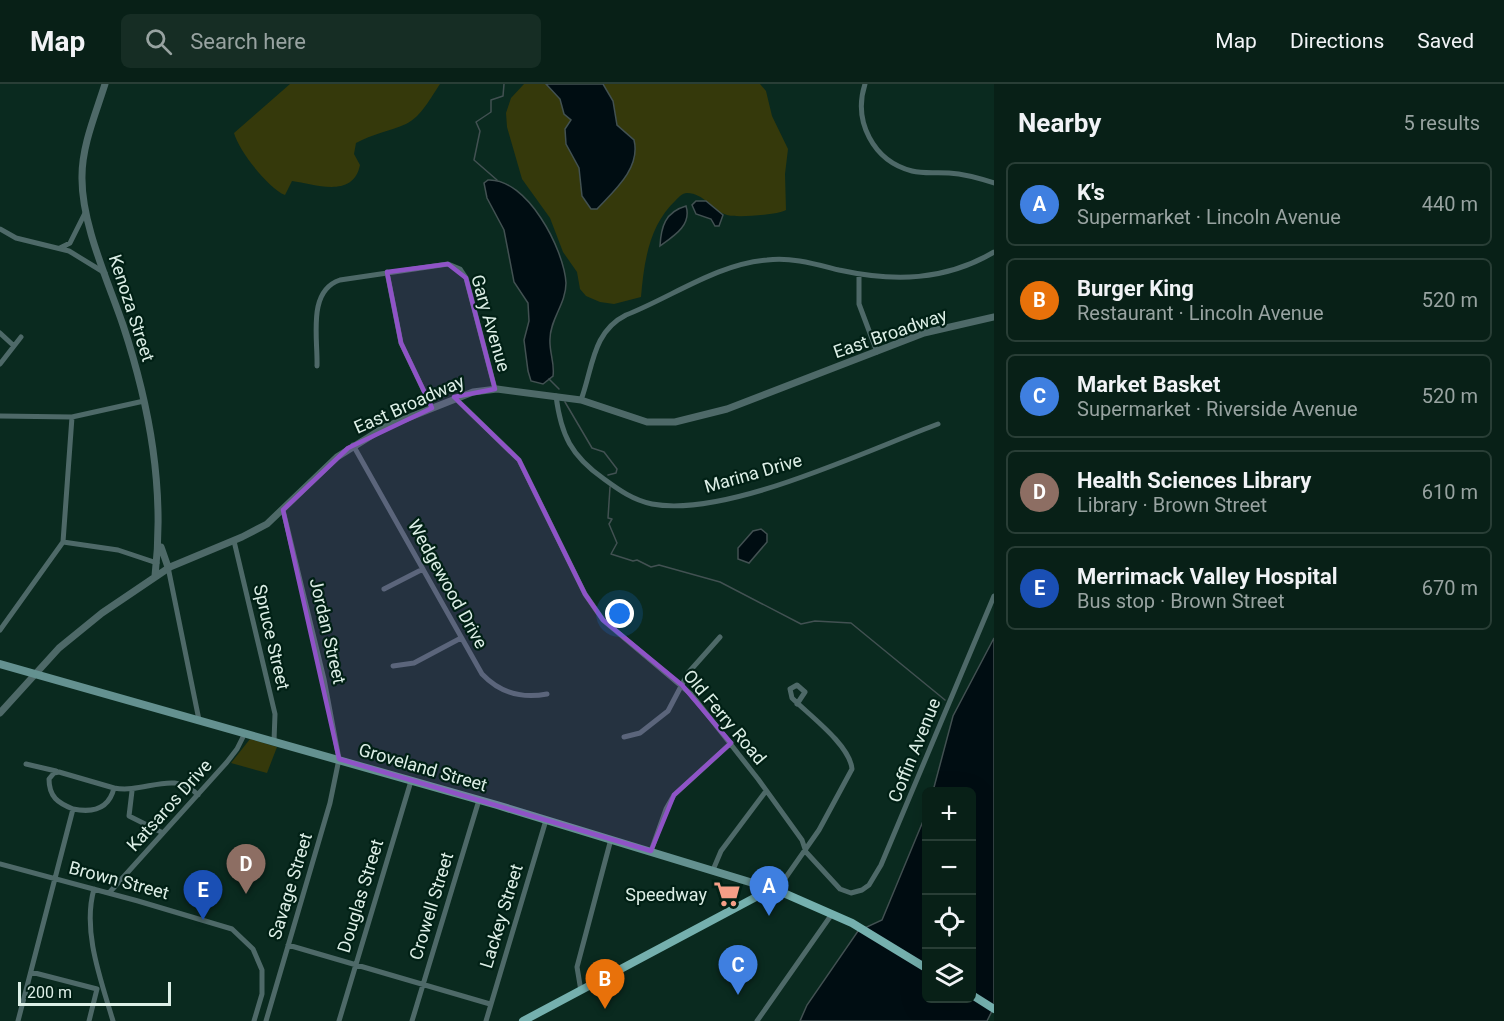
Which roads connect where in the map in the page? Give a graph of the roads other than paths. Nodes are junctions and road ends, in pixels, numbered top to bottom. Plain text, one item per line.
1 (105, 84) edge
2 (865, 84) edge
3 (994, 183) edge
4 (85, 208) junction
5 (0, 229) edge
6 (59, 249) junction
7 (994, 252) edge
8 (387, 272) junction
9 (105, 274) junction
10 (859, 274) junction
11 (994, 317) edge
12 (0, 333) edge
13 (21, 338) dead end
14 (14, 346) junction
15 (877, 352) junction
16 (0, 364) edge
17 (316, 366) dead end
18 (495, 389) junction
19 (556, 396) junction
20 (456, 399) junction
21 (581, 400) junction
22 (144, 401) junction
23 (432, 408) junction
24 (0, 416) edge
25 (72, 417) junction
26 (938, 424) dead end
27 (353, 445) junction
28 (283, 510) junction
29 (234, 541) junction
30 (63, 542) junction
31 (160, 544) junction
32 (157, 563) junction
33 (168, 567) junction
34 (423, 569) junction
35 (155, 576) junction
36 (384, 589) dead end
37 (994, 596) edge
38 (0, 630) edge
39 (720, 637) dead end
40 (461, 638) junction
41 (0, 664) edge
42 (393, 666) dead end
43 (37, 675) junction
44 (682, 685) junction
45 (547, 694) dead end
46 (797, 704) dead end
47 (0, 713) edge
48 (199, 720) junction
49 (245, 733) junction
50 (624, 737) dead end
51 (274, 741) junction
52 (731, 744) junction
53 (339, 759) junction
54 (26, 764) dead end
55 (58, 772) junction
56 (411, 781) junction
57 (114, 788) junction
58 (132, 791) junction
59 (766, 791) junction
60 (198, 795) junction
61 (479, 800) junction
62 (73, 809) junction
63 (546, 820) junction
64 (163, 833) junction
65 (611, 839) junction
66 (651, 851) junction
67 (806, 852) junction
68 (0, 864) edge
69 (713, 870) junction
70 (55, 879) junction
71 (94, 889) junction
72 (840, 889) joint
73 (779, 891) junction
74 (109, 892) junction
75 (832, 914) junction
76 (288, 945) junction
77 (356, 965) junction
78 (922, 965) edge
79 (31, 972) junction
80 (423, 985) junction
81 (581, 991) junction
82 (976, 998) edge
83 (490, 1004) junction
84 (994, 1009) edge
85 (18, 1021) edge
86 (89, 1021) edge
87 (113, 1021) edge
88 (254, 1021) edge
89 (266, 1021) edge
90 (339, 1021) edge
91 (412, 1021) edge
92 (486, 1021) edge
93 (523, 1021) edge
94 (757, 1021) edge

1 - 4 street, Kenoza Street
2 - 3 street
4 - 6 street
4 - 9 street, Kenoza Street
5 - 6 street
6 - 9 street
7 - 10 street
8 - 17 street, Gary Avenue
8 - 18 street, Gary Avenue
8 - 23 street
9 - 22 street, Kenoza Street
10 - 15 street
10 - 21 street
11 - 15 street, East Broadway
12 - 14 street
13 - 14 street
14 - 16 street
15 - 21 street, East Broadway
18 - 19 street, East Broadway
18 - 20 street, East Broadway
19 - 21 street, East Broadway
19 - 26 street, Marina Drive
20 - 23 street, East Broadway
20 - 44 street, Old Ferry Road
22 - 25 street
22 - 31 street, Kenoza Street
23 - 27 street, East Broadway
24 - 25 street
25 - 30 street
27 - 28 street, East Broadway
27 - 34 street, Wedgewood Drive
28 - 29 street, East Broadway
28 - 53 street, Jordan Street
29 - 33 street, East Broadway
29 - 51 street, Spruce Street
30 - 32 street
30 - 38 street
31 - 32 street, Kenoza Street
31 - 33 street, Kenoza Street
32 - 35 street, Kenoza Street
33 - 35 street, East Broadway
33 - 48 street
34 - 36 street
34 - 40 street, Wedgewood Drive
35 - 43 street, East Broadway
37 - 72 street, Coffin Avenue
39 - 44 street
40 - 42 street
40 - 45 street, Wedgewood Drive
41 - 43 main road, Groveland Street
43 - 47 street, East Broadway
43 - 48 main road, Groveland Street
44 - 50 street
44 - 52 street, Old Ferry Road
46 - 67 street
48 - 49 main road, Groveland Street
49 - 51 main road, Groveland Street
49 - 60 street, Katsaros Drive
51 - 53 main road, Groveland Street
52 - 59 street, Old Ferry Road
52 - 66 street
53 - 56 main road, Groveland Street
53 - 76 street, Savage Street
54 - 55 street
55 - 57 street
55 - 62 street
56 - 61 main road, Groveland Street
56 - 77 street, Douglas Street
57 - 58 street
57 - 62 street
58 - 60 street
58 - 64 street
59 - 67 street, Old Ferry Road
59 - 69 street
60 - 64 street, Katsaros Drive
61 - 63 main road, Groveland Street
61 - 80 street, Crowell Street
62 - 70 street
63 - 65 main road, Groveland Street
63 - 83 street, Lackey Street
64 - 74 street, Katsaros Drive
65 - 66 main road, Groveland Street
65 - 81 street
66 - 69 main road, Groveland Street
67 - 72 street, Old Ferry Road
67 - 73 street
68 - 70 street, Brown Street
69 - 73 main road, Groveland Street
70 - 71 street, Brown Street
70 - 79 street
71 - 74 street, Brown Street
71 - 87 street
73 - 75 main road, Groveland Street
73 - 81 main road
74 - 88 street, Brown Street
75 - 78 main road, Groveland Street
75 - 94 street
76 - 77 street
76 - 89 street, Savage Street
77 - 80 street
77 - 90 street, Douglas Street
79 - 85 street
79 - 86 street
80 - 83 street
80 - 91 street, Crowell Street
81 - 93 main road
82 - 84 main road
83 - 92 street, Lackey Street

